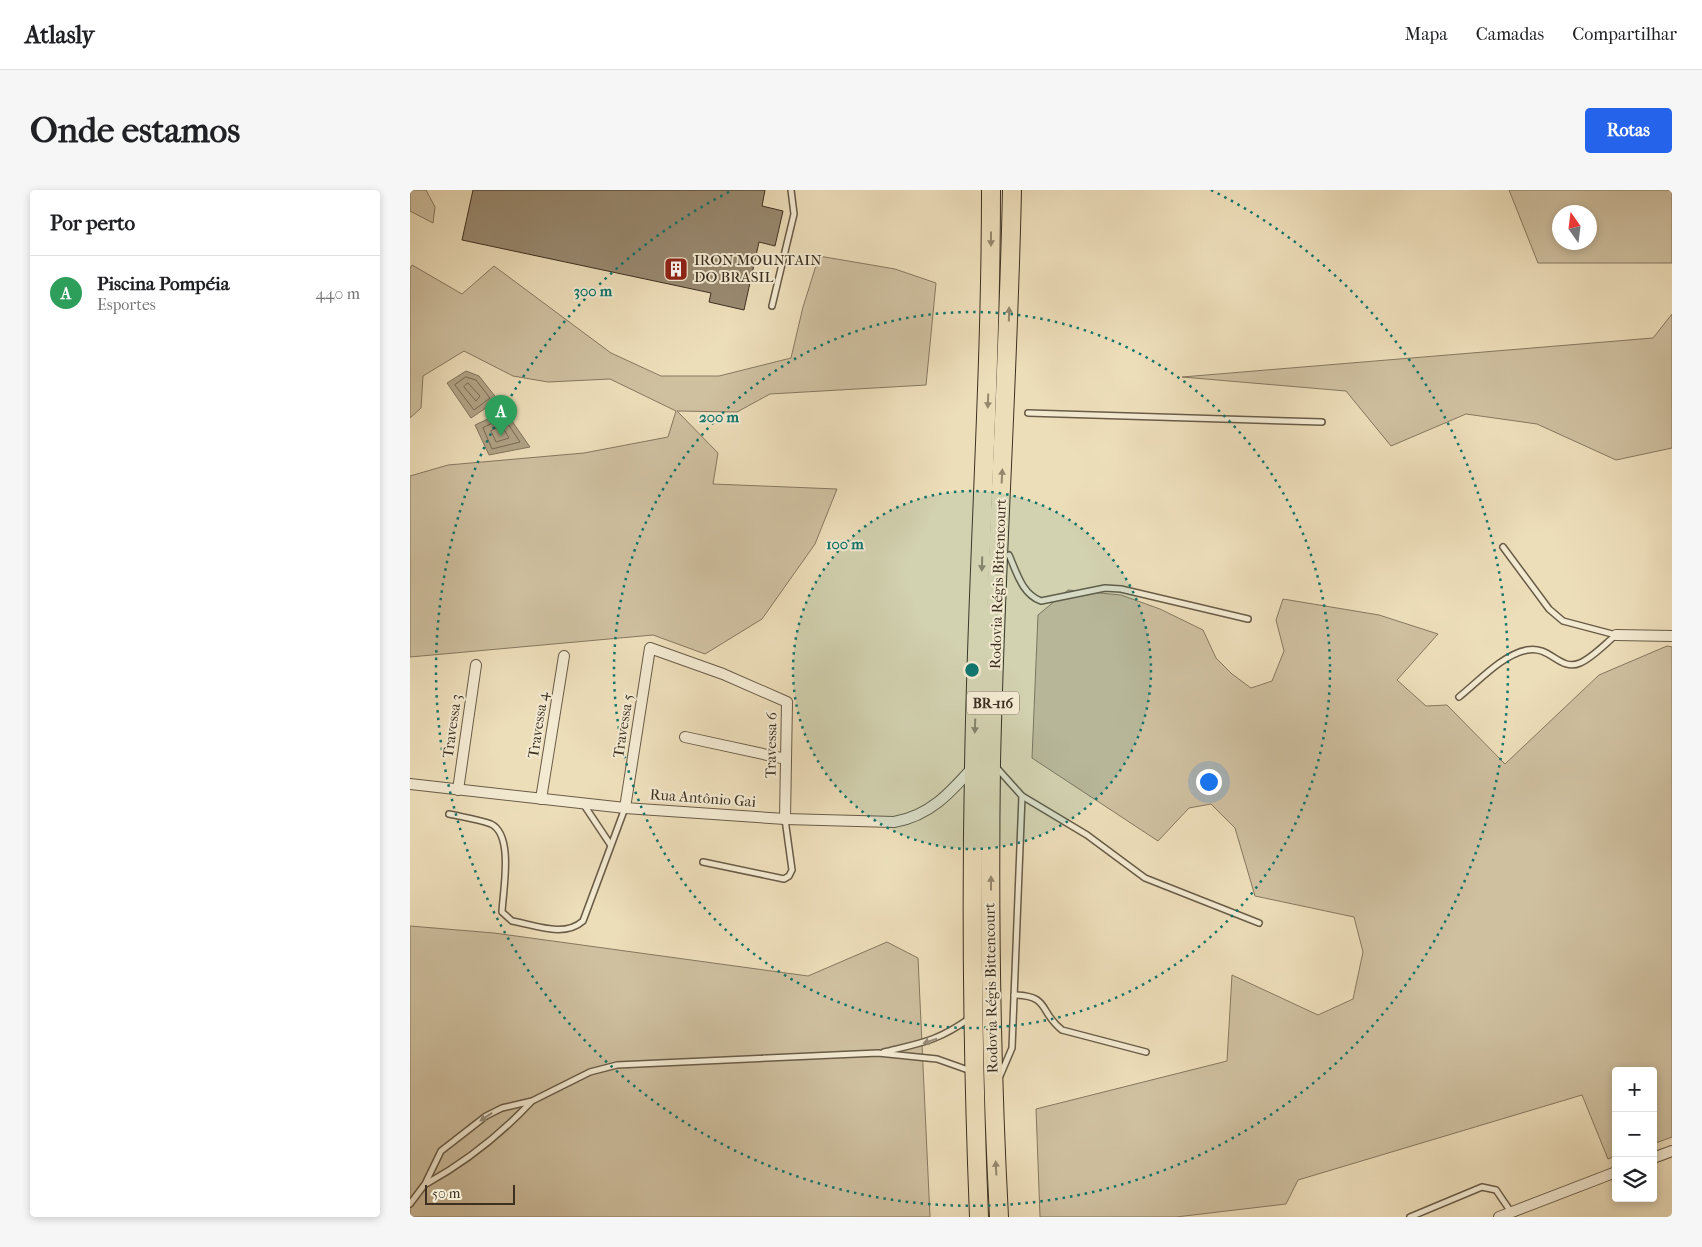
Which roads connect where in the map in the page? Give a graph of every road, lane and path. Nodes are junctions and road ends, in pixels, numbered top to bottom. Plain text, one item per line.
1 (791, 190) edge
2 (991, 190) edge
3 (1012, 190) edge
4 (772, 306) dead end
5 (1028, 413) dead end
6 (1322, 422) dead end
7 (1503, 547) dead end
8 (1009, 555) dead end
9 (1248, 619) dead end
10 (1616, 635) junction
11 (1672, 636) edge
12 (564, 656) dead end
13 (476, 665) dead end
14 (1459, 697) dead end
15 (787, 702) joint
16 (685, 737) dead end
17 (786, 759) junction
18 (991, 762) junction
19 (974, 766) junction
20 (410, 784) edge
21 (458, 790) junction
22 (1022, 796) junction
23 (541, 799) junction
24 (583, 804) junction
25 (625, 808) junction
26 (449, 814) dead end
27 (785, 819) junction
28 (610, 844) junction
29 (703, 862) dead end
30 (1259, 923) dead end
31 (1014, 995) junction
32 (972, 1017) junction
33 (1146, 1052) dead end
34 (878, 1053) junction
35 (973, 1072) junction
36 (993, 1092) junction
37 (532, 1101) junction
38 (1672, 1151) edge
39 (1656, 1157) edge
40 (1612, 1174) edge
41 (426, 1184) junction
42 (410, 1204) edge
43 (1511, 1212) junction
44 (980, 1217) edge
45 (999, 1217) edge
46 (1410, 1217) edge
47 (1499, 1217) edge

1 - 4 lane
2 -> 19 highway, Rodovia Régis Bittencourt / BR-116
18 -> 3 highway, Rodovia Régis Bittencourt / BR-116
5 - 6 lane
7 - 10 lane
8 - 9 lane
10 - 11 street
10 - 14 lane
12 - 23 street, Travessa 4
13 - 21 street, Travessa 3
15 - 17 street, Travessa 6
15 - 25 street, Travessa 5
16 - 17 street
17 - 27 street, Travessa 6
18 - 22 lane
36 -> 18 highway, Rodovia Régis Bittencourt / BR-116
19 - 27 street, Rua Antônio Gai
19 - 32 highway, Rodovia Régis Bittencourt / BR-116
20 - 21 street, Rua Antônio Gai
21 - 23 street, Rua Antônio Gai
22 - 30 lane
22 - 31 lane
23 - 24 street, Rua Antônio Gai
24 - 25 street, Rua Antônio Gai
24 - 28 lane
25 - 27 street, Rua Antônio Gai
25 - 28 lane
26 - 28 lane
27 - 29 lane
31 - 33 lane
31 - 36 lane
32 -> 34 lane
32 - 35 highway, Rodovia Régis Bittencourt / BR-116
34 - 35 lane
34 - 37 lane
35 - 44 highway, Rodovia Régis Bittencourt / BR-116
45 -> 36 highway, Rodovia Régis Bittencourt / BR-116
37 - 41 lane
37 -> 41 lane
38 - 39 street
40 - 43 street
41 - 42 lane
43 - 46 lane
43 - 47 street

